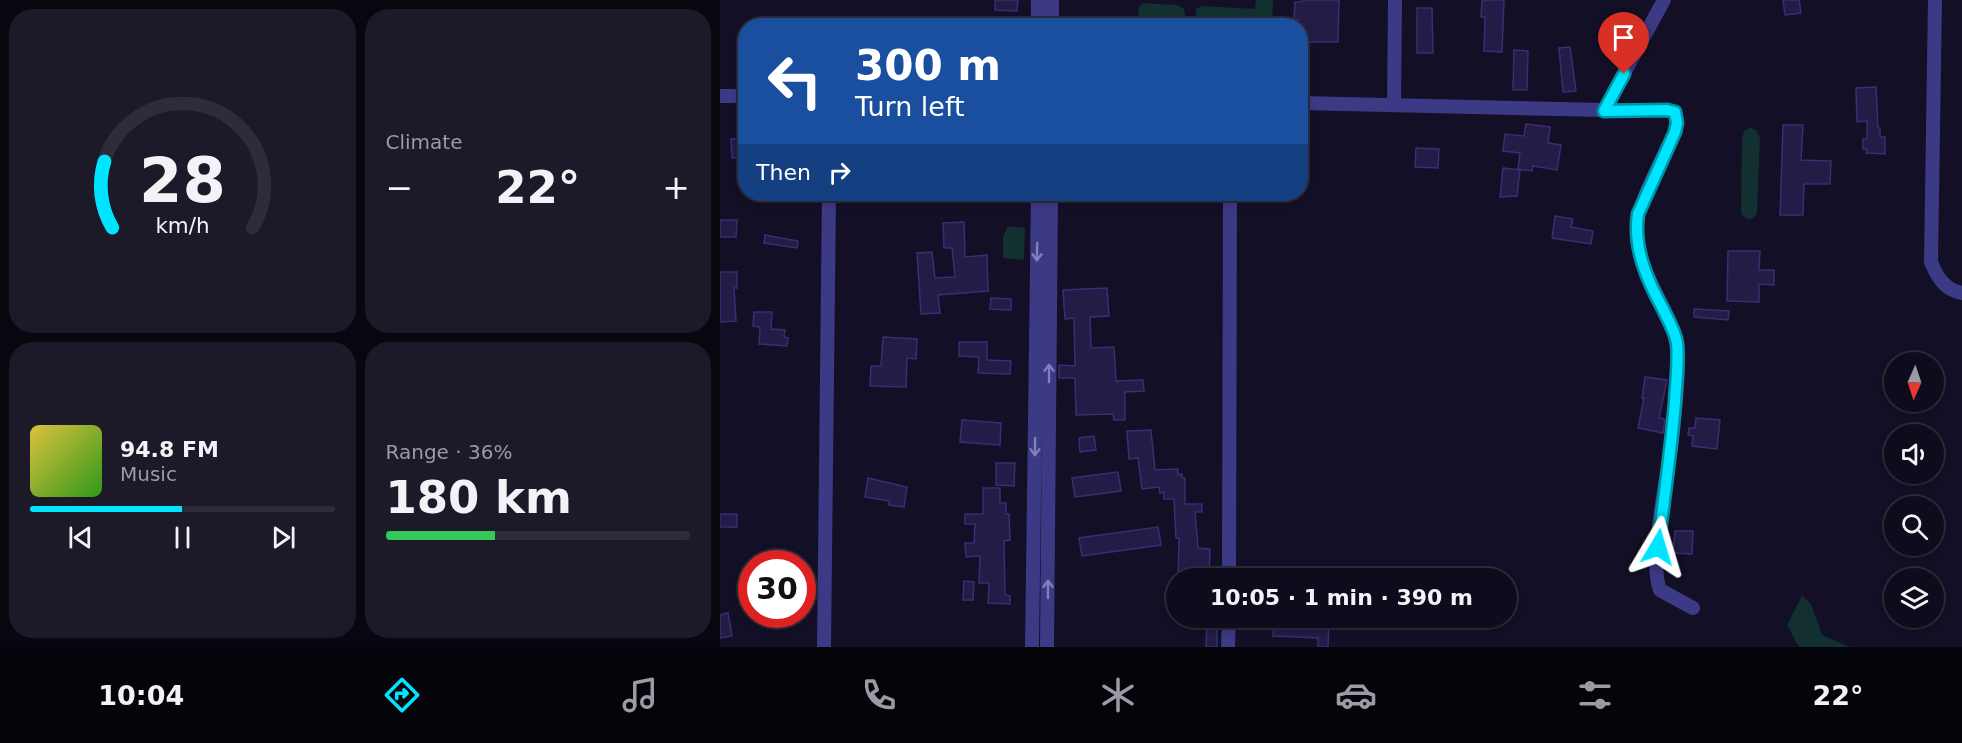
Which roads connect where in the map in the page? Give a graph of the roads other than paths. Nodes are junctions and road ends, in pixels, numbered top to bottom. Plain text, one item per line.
1 (1038, 0) edge
2 (1052, 0) edge
3 (1395, 0) edge
4 (1664, 0) edge
5 (1935, 0) edge
6 (1038, 18) edge
7 (1052, 18) edge
8 (720, 96) edge
9 (738, 96) edge
10 (1308, 103) edge
11 (1394, 105) junction
12 (1604, 111) junction
13 (829, 201) edge
14 (1038, 201) edge
15 (1051, 201) edge
16 (1230, 201) edge
17 (1962, 293) edge
18 (1229, 568) edge
19 (1693, 608) dead end
20 (1229, 628) edge
21 (824, 647) edge
22 (1032, 647) edge
23 (1047, 647) edge
24 (1228, 647) edge

1 - 6 street
2 - 7 street
3 - 11 street
4 - 12 street
5 - 17 street
8 - 9 street
10 - 11 street
11 - 12 street
12 - 19 street
13 - 21 street
14 -> 22 street
23 -> 15 street
16 - 18 street
20 - 24 street

